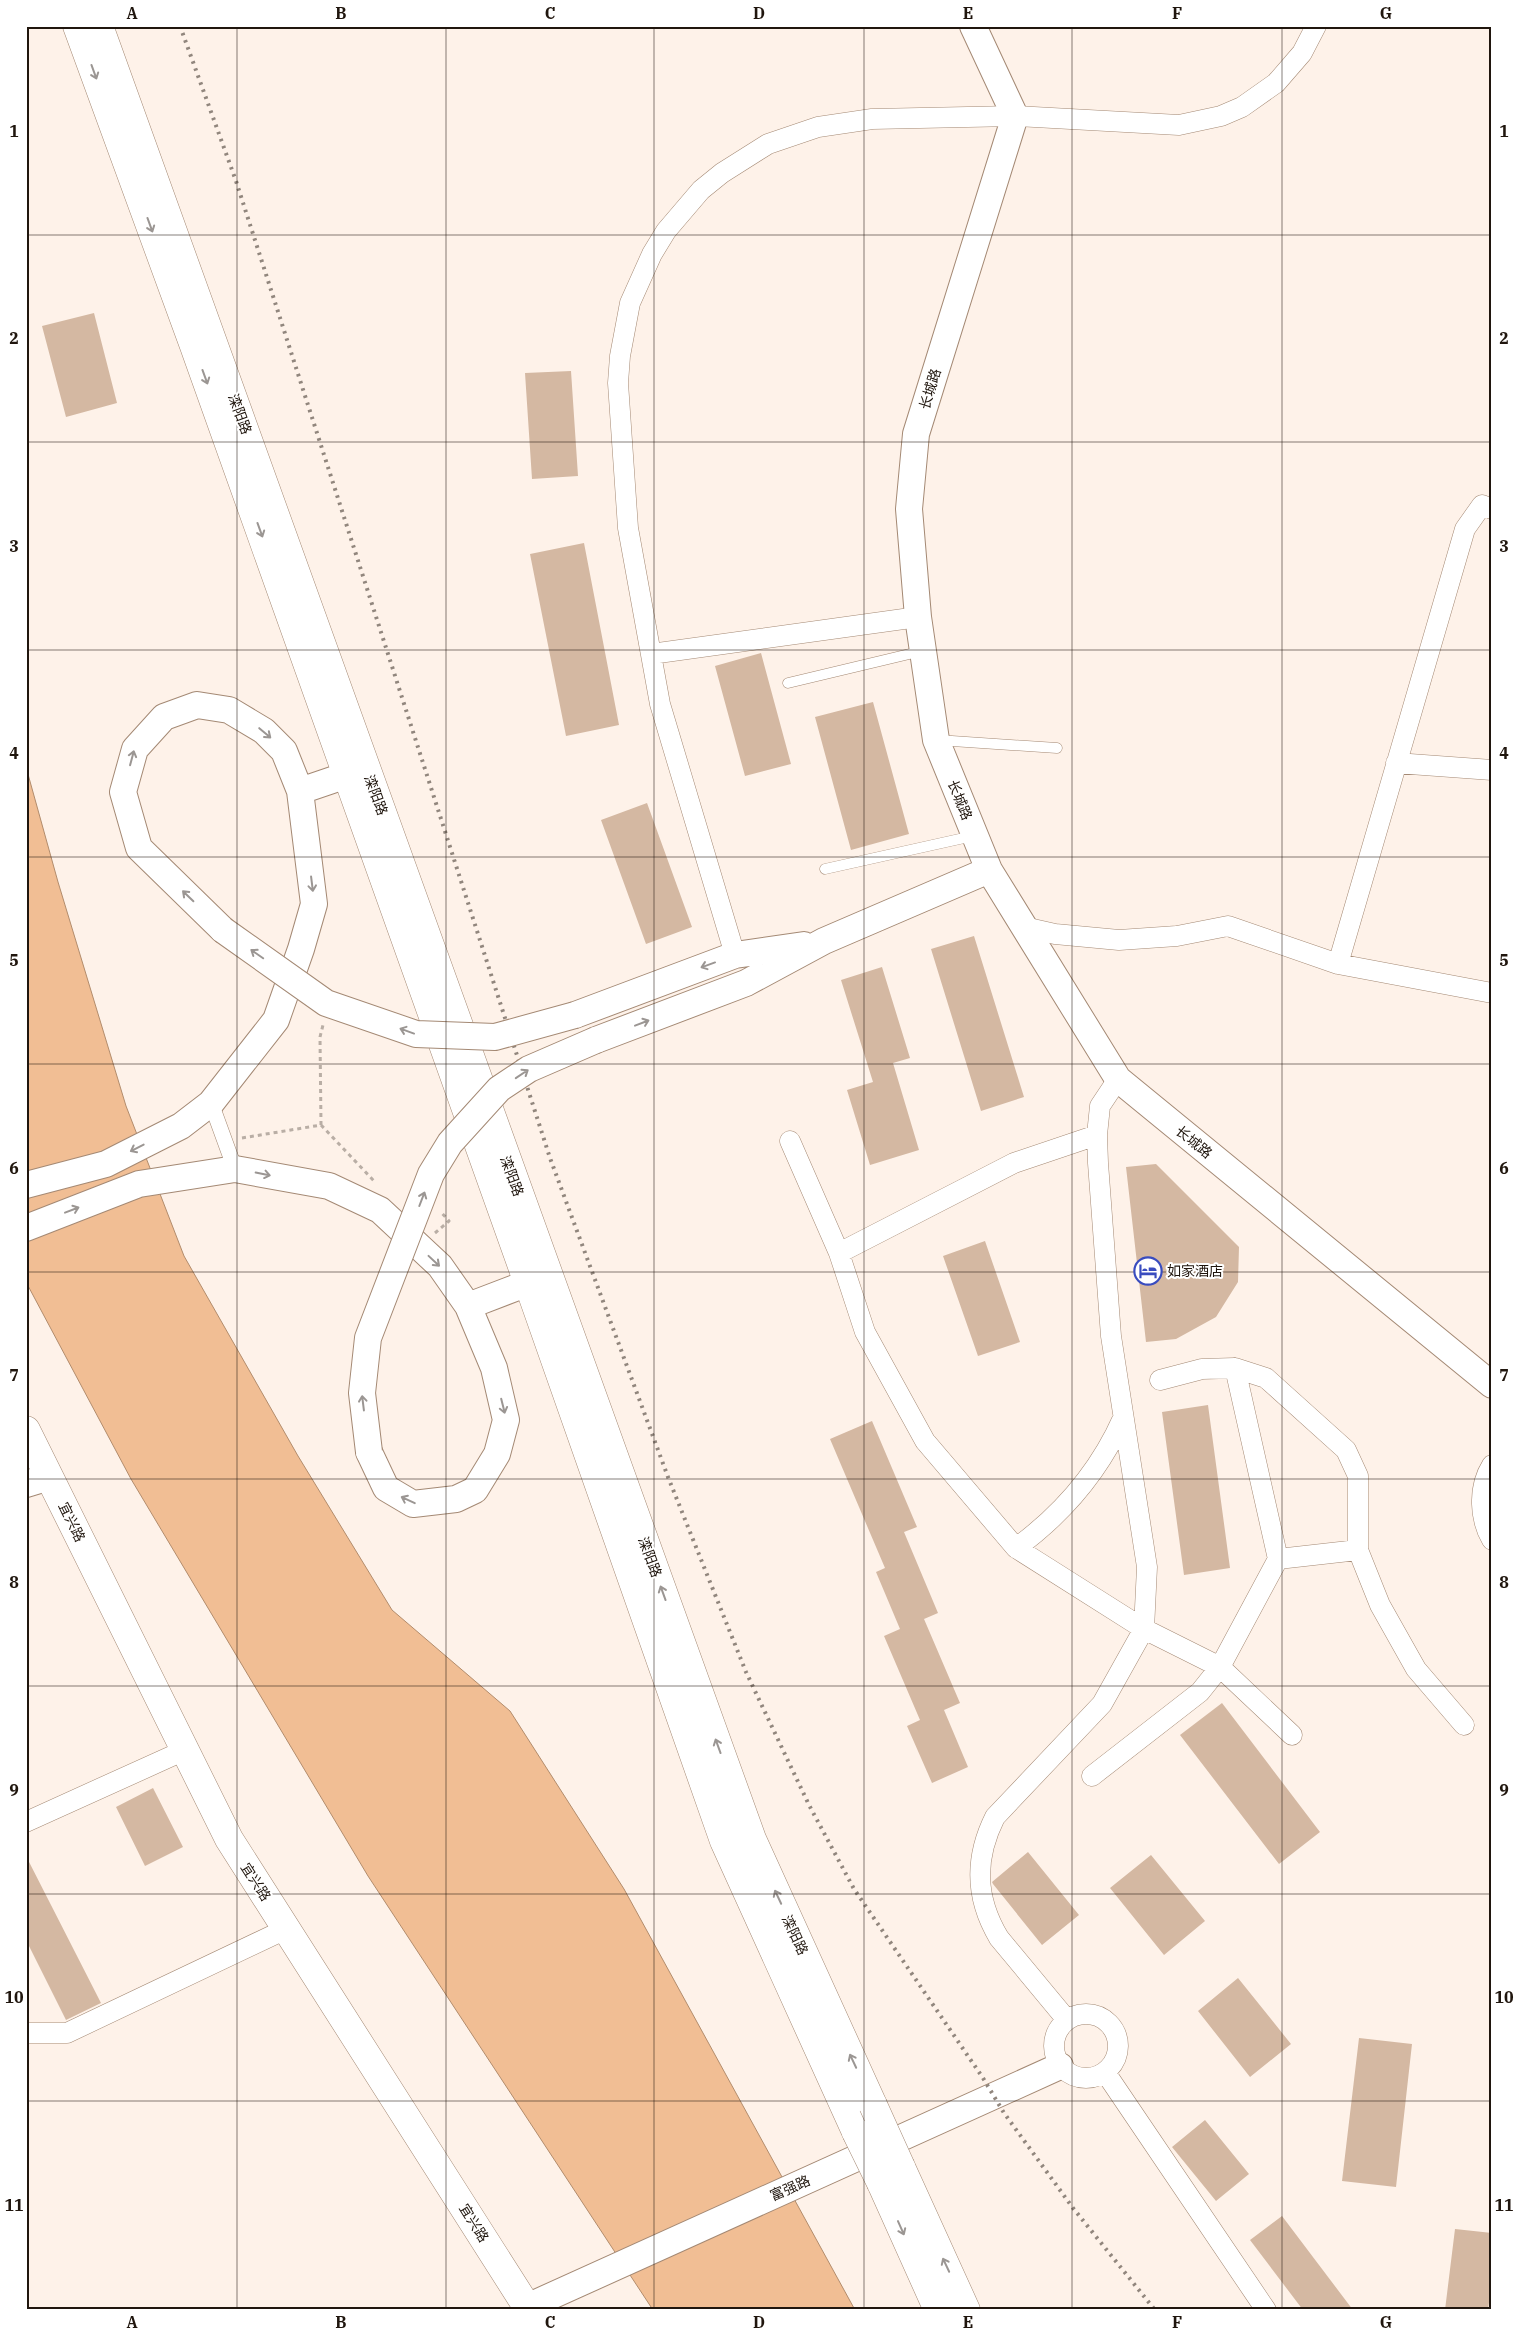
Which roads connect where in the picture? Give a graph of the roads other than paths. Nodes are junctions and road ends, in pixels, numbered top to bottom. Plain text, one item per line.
1 (77, 26) edge
2 (100, 26) edge
3 (973, 26) edge
4 (1316, 26) edge
5 (1015, 116) junction
6 (1492, 509) edge
7 (918, 617) junction
8 (923, 651) junction
9 (652, 654) junction
10 (788, 683) dead end
11 (936, 740) junction
12 (1057, 748) dead end
13 (1396, 763) junction
14 (1492, 770) edge
15 (347, 775) junction
16 (300, 791) junction
17 (974, 836) junction
18 (824, 869) dead end
19 (990, 870) junction
20 (1024, 927) junction
21 (824, 941) junction
22 (735, 955) junction
23 (1338, 964) junction
24 (1492, 993) edge
25 (1118, 1079) junction
26 (211, 1103) junction
27 (1097, 1135) junction
28 (790, 1141) dead end
29 (235, 1169) junction
30 (26, 1185) edge
31 (26, 1228) edge
32 (839, 1253) junction
33 (528, 1283) junction
34 (468, 1306) junction
35 (1235, 1368) junction
36 (1160, 1380) dead end
37 (1492, 1385) edge
38 (1123, 1418) junction
39 (26, 1430) edge
40 (1492, 1465) edge
41 (38, 1480) edge
42 (1492, 1540) edge
43 (1016, 1548) junction
44 (1358, 1550) junction
45 (1278, 1559) junction
46 (1144, 1629) junction
47 (1220, 1667) junction
48 (1464, 1725) dead end
49 (1292, 1736) dead end
50 (185, 1750) junction
51 (1092, 1776) dead end
52 (26, 1822) edge
53 (286, 1929) junction
54 (1067, 2020) junction
55 (26, 2033) edge
56 (1060, 2066) junction
57 (1105, 2072) junction
58 (891, 2175) junction
59 (525, 2309) edge
60 (938, 2310) edge
61 (966, 2310) edge
62 (1266, 2310) edge

1 -> 15 main road, 滦阳路
58 -> 2 main road, 滦阳路, bridge
3 - 5 street
4 - 5 street
5 - 7 street, 长城路
5 - 9 street
6 - 13 street
7 - 8 street, 长城路
7 - 9 street
8 - 10 lane
8 - 11 street, 长城路
9 - 22 street
11 - 12 lane
11 - 17 street, 长城路
13 - 14 street
13 - 23 street
15 - 16 street
15 - 33 main road, 滦阳路
22 -> 16 street, bridge
16 -> 26 street
17 - 18 lane
17 - 19 street, 长城路
19 - 20 street, 长城路
19 - 21 street
20 - 23 street
20 - 25 street, 长城路
21 - 22 street
34 -> 21 street, bridge
23 - 24 street
25 - 27 street
25 - 37 street, 长城路
26 - 29 street
26 -> 30 street
27 - 32 street
27 - 38 street
28 - 32 street
31 -> 29 street
29 -> 34 street
32 - 43 street
33 - 34 street
33 - 58 main road, 滦阳路, bridge
35 - 36 street
35 - 44 street
35 - 45 street
38 - 43 street
38 - 46 street
39 - 41 main road, 宜兴路
40 - 42 street
41 - 50 main road, 宜兴路
43 - 46 street
44 - 45 street
44 - 48 street
45 - 47 street
46 - 47 street
46 - 54 street
47 - 49 street
47 - 51 street
50 - 52 street
50 - 53 main road, 宜兴路
53 - 55 street
53 - 59 main road, 宜兴路
54 - 56 street
54 - 57 street
56 - 57 street
56 - 59 street, 富强路
57 - 62 street
58 -> 60 main road, 滦阳路
61 -> 58 main road, 滦阳路

